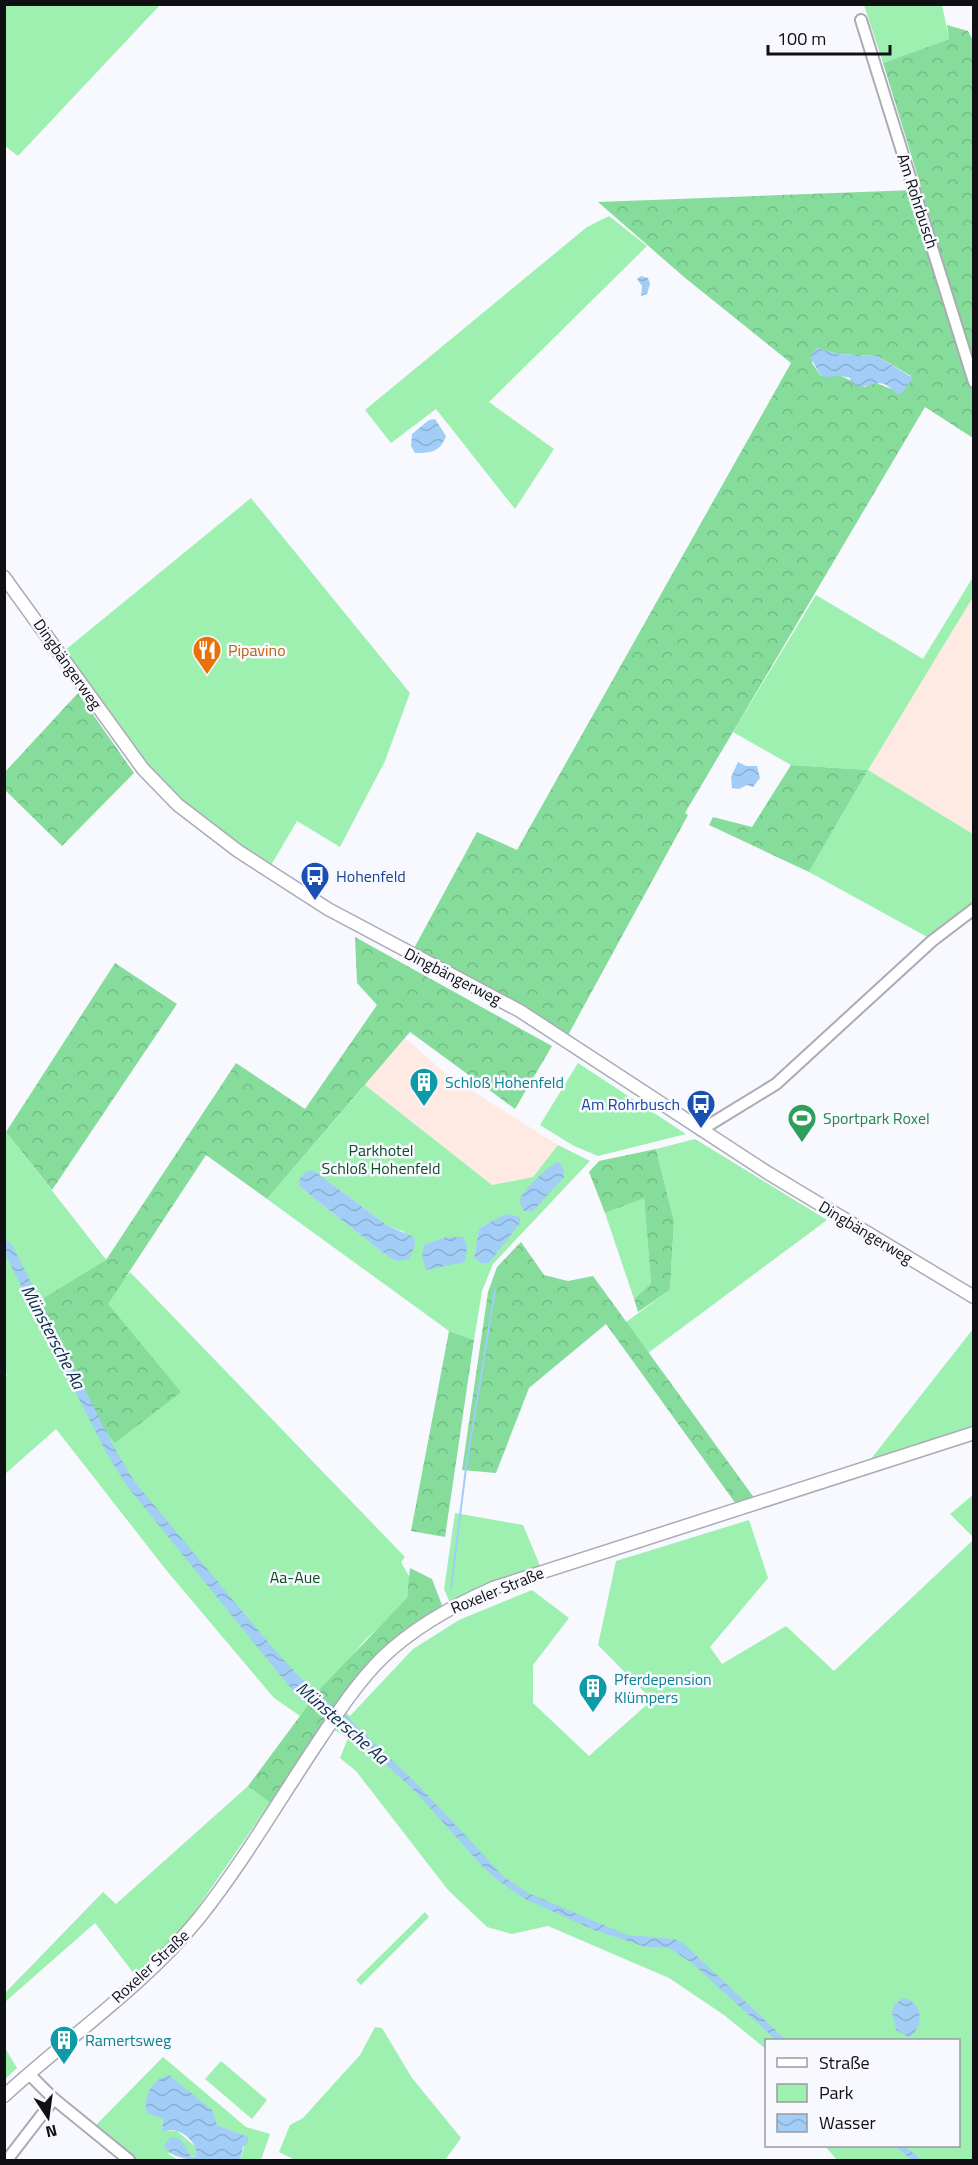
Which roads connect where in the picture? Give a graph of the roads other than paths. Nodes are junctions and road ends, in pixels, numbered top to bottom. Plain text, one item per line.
1 (861, 20) dead end
2 (974, 382) edge
3 (4, 577) edge
4 (974, 909) edge
5 (701, 1130) junction
6 (974, 1297) edge
7 (974, 1433) edge
8 (28, 2074) junction
9 (4, 2096) edge
10 (54, 2099) junction
11 (7, 2160) edge
12 (129, 2160) edge

1 - 2 street, Am Rohrbusch
3 - 5 main road, Dingbängerweg
4 - 5 street
5 - 6 main road, Dingbängerweg
7 - 8 main road, Roxeler Straße
8 - 9 main road, Roxeler Straße
8 - 10 street
10 - 11 street
10 - 12 street

